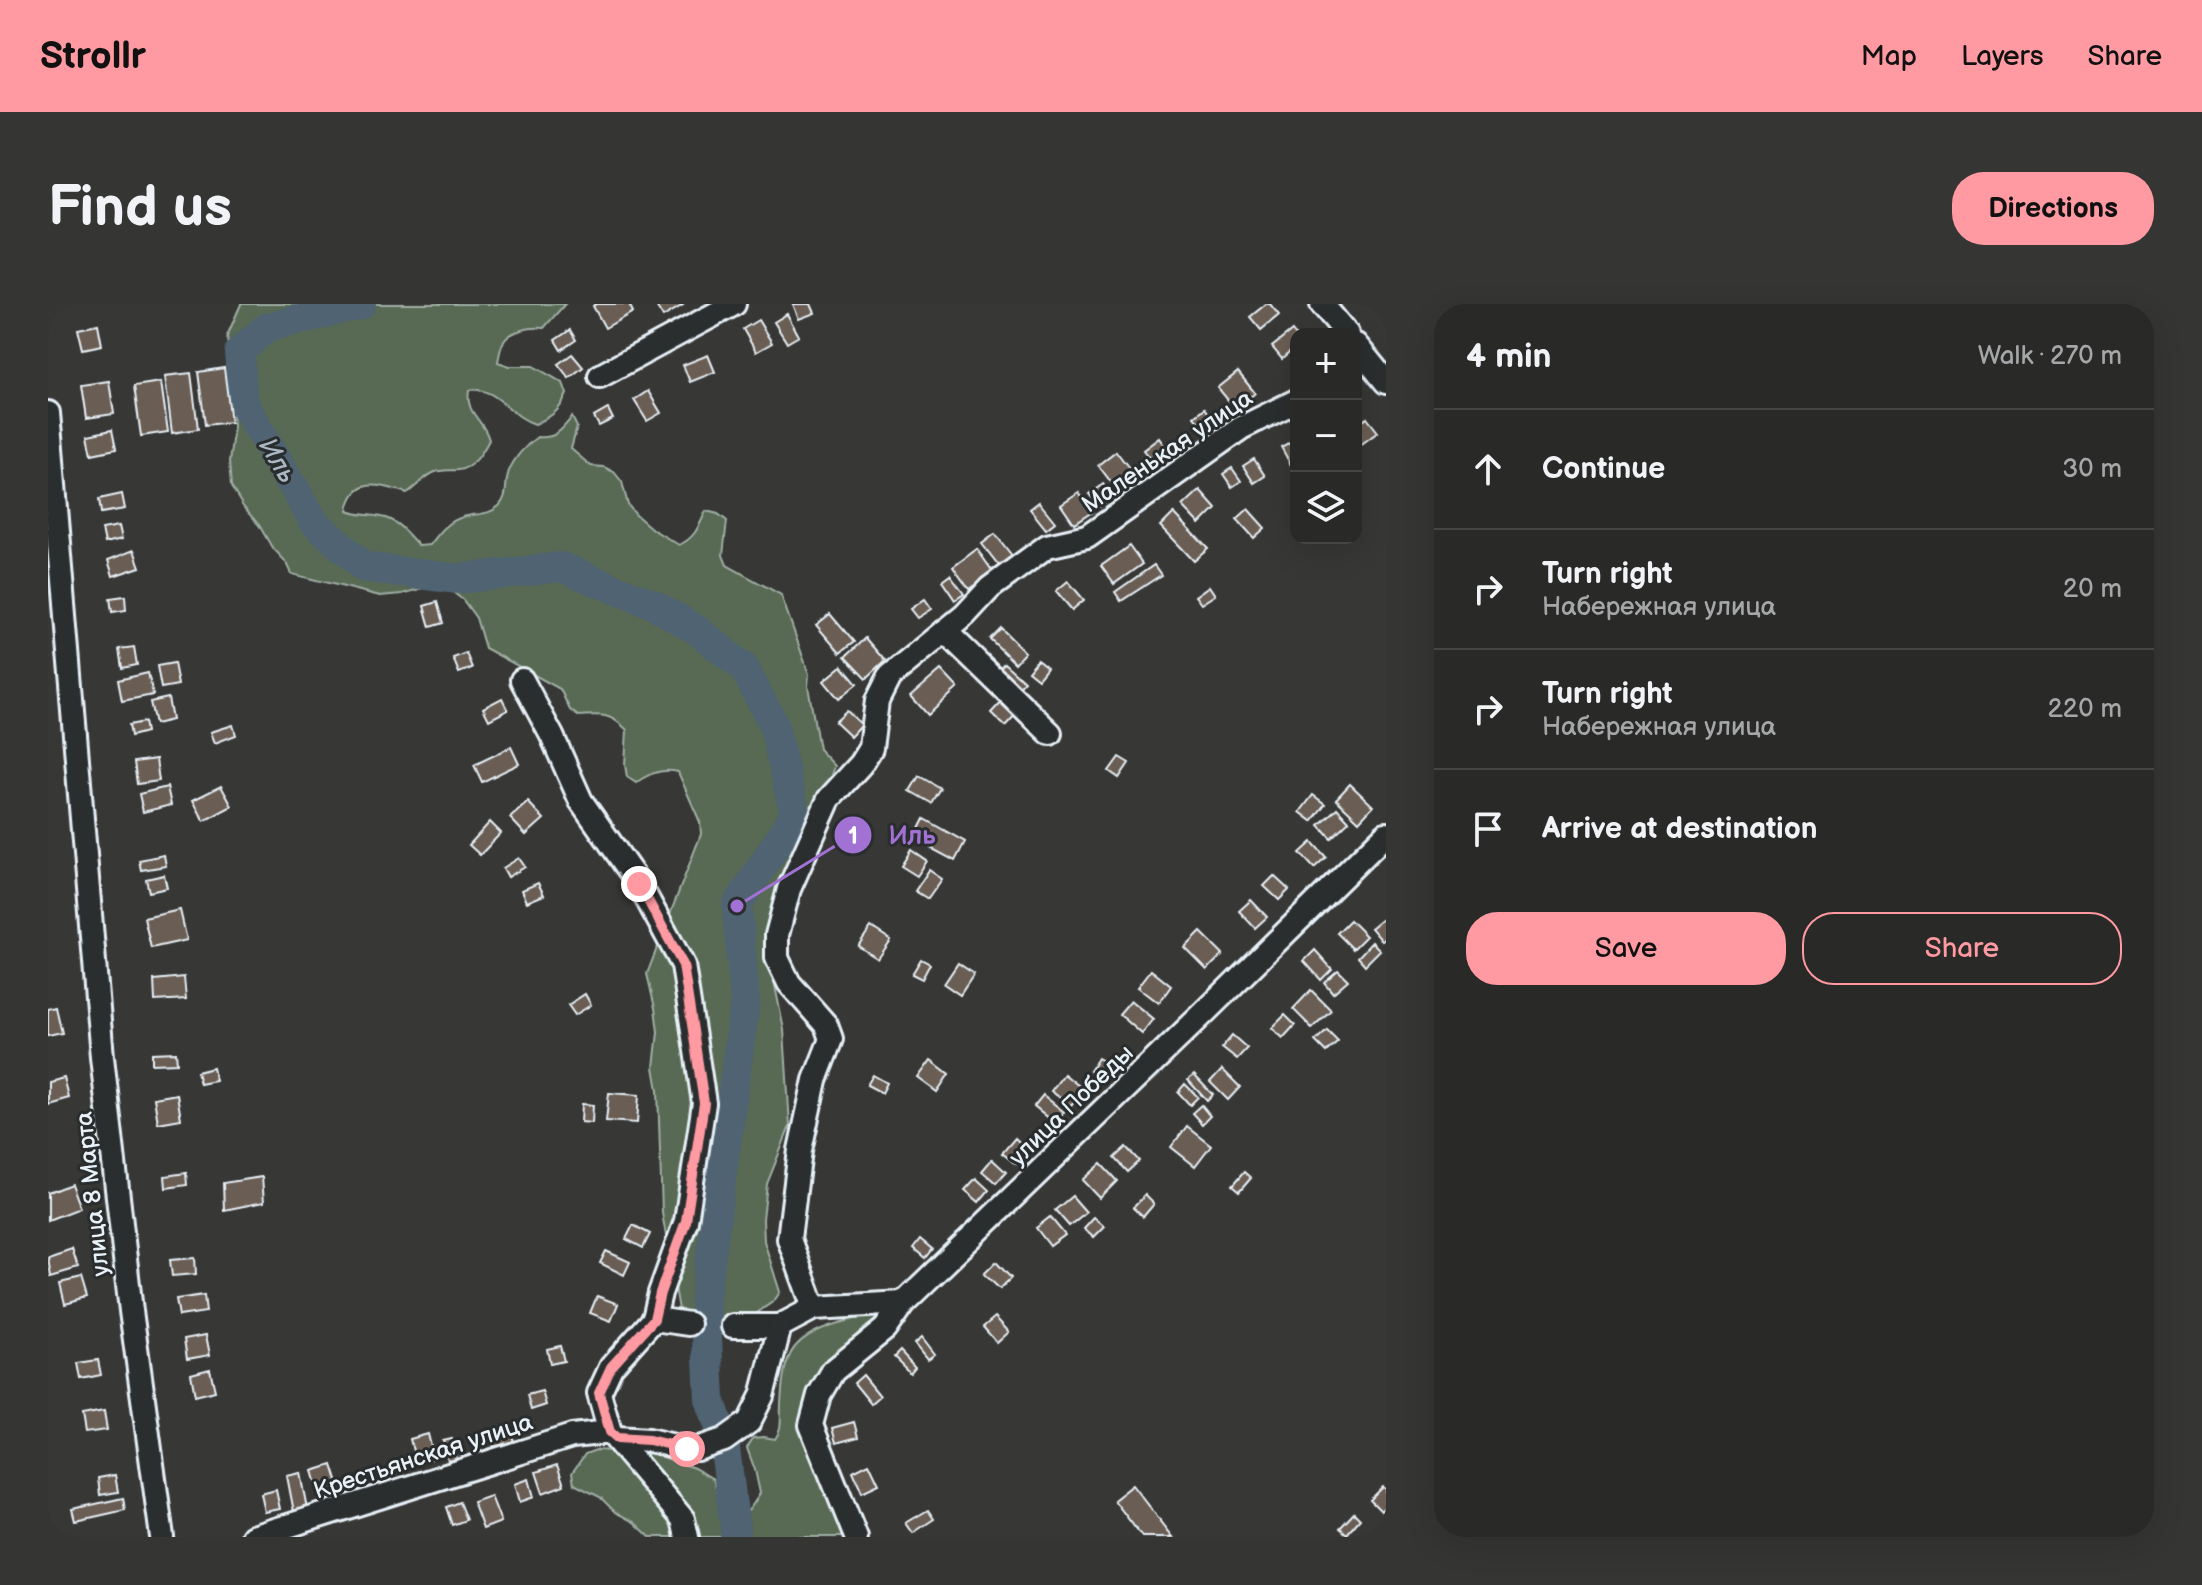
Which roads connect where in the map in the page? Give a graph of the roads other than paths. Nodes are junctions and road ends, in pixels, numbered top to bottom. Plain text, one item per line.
1 (734, 304) edge
2 (1322, 304) edge
3 (1342, 328) edge
4 (1364, 368) edge
5 (600, 376) dead end
6 (1386, 382) edge
7 (1290, 404) edge
8 (48, 413) edge
9 (57, 630) edge
10 (945, 631) junction
11 (522, 680) dead end
12 (1050, 733) dead end
13 (1386, 834) edge
14 (903, 1303) junction
15 (814, 1308) junction
16 (654, 1319) junction
17 (689, 1324) dead end
18 (733, 1326) dead end
19 (780, 1326) junction
20 (614, 1435) junction
21 (162, 1537) edge
22 (253, 1537) edge
23 (687, 1537) edge
24 (856, 1537) edge

1 - 5 street
2 - 3 street
4 - 6 street
7 - 10 street, Маленькая улица
8 - 9 street, улица 8 Марта
9 - 21 street, улица 8 Марта
10 - 12 street
10 - 15 street, Маленькая улица
11 - 16 street
13 - 14 street, улица Победы
14 - 15 street
14 - 24 street, улица Победы
15 - 19 street
16 - 17 street
16 - 20 street
18 - 19 street
19 - 20 street, Крестьянская улица
20 - 22 street, Крестьянская улица
20 - 23 street

